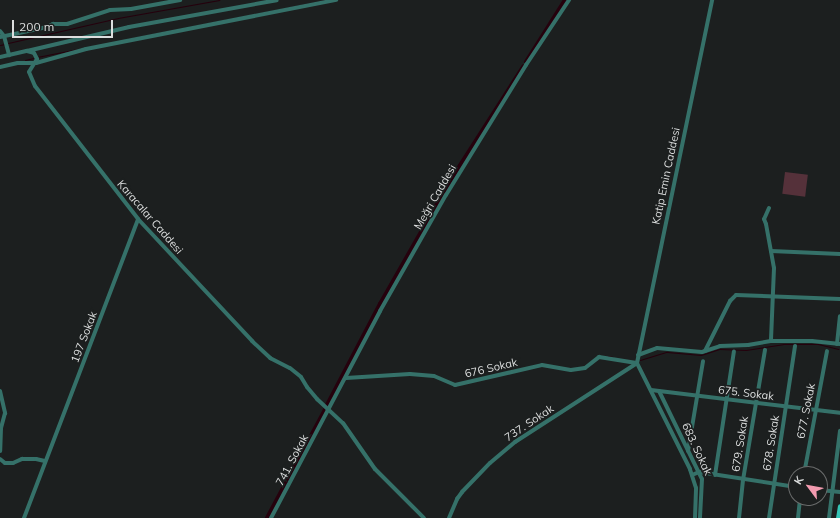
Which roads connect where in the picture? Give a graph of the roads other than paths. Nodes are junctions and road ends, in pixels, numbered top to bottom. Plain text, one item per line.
1 (180, 0) edge
2 (277, 0) edge
3 (336, 0) edge
4 (569, 0) edge
5 (712, 0) edge
6 (0, 31) edge
7 (2, 36) edge
8 (27, 51) junction
9 (9, 55) junction
10 (0, 57) edge
11 (36, 59) junction
12 (0, 67) edge
13 (769, 208) dead end
14 (138, 219) junction
15 (771, 252) junction
16 (840, 254) edge
17 (773, 296) junction
18 (840, 299) edge
19 (840, 316) edge
20 (771, 341) junction
21 (838, 344) edge
22 (795, 346) dead end
23 (765, 350) dead end
24 (704, 351) junction
25 (734, 351) dead end
26 (827, 351) dead end
27 (638, 360) junction
28 (703, 361) dead end
29 (346, 378) junction
30 (651, 390) junction
31 (0, 391) edge
32 (659, 391) junction
33 (698, 396) junction
34 (727, 399) junction
35 (756, 403) junction
36 (786, 407) junction
37 (329, 409) junction
38 (815, 411) junction
39 (840, 413) edge
40 (840, 431) edge
41 (0, 451) edge
42 (688, 452) junction
43 (0, 459) edge
44 (45, 461) junction
45 (805, 466) edge
46 (699, 472) junction
47 (692, 475) junction
48 (715, 475) junction
49 (743, 480) junction
50 (773, 484) junction
51 (788, 486) edge
52 (828, 491) edge
53 (832, 491) junction
54 (840, 492) edge
55 (799, 506) edge
56 (840, 506) edge
57 (24, 518) edge
58 (271, 518) edge
59 (424, 518) edge
60 (449, 518) edge
61 (695, 518) edge
62 (700, 518) edge
63 (739, 518) edge
64 (769, 518) edge
65 (798, 518) edge
66 (829, 518) edge
67 (838, 518) edge

1 - 7 street
2 - 8 street
3 - 11 street
4 - 29 street, Meğri Caddesi
5 - 27 street, Katip Emin Caddesi
6 - 7 street
7 - 9 street
8 - 9 street
8 - 11 street
9 - 10 street
11 - 12 street
11 - 14 street, Karacalar Caddesi
13 - 15 street
14 - 37 street, Karacalar Caddesi
14 - 44 street, 197 Sokak
15 - 16 street
15 - 17 street
17 - 18 street
17 - 20 street
17 - 24 street
19 - 21 street
20 - 21 street, 737. Sokak
20 - 24 street, 737. Sokak
22 - 36 street, 678. Sokak
23 - 35 street, 679. Sokak
24 - 27 street, 737. Sokak
25 - 34 street
26 - 38 street, 677. Sokak
27 - 29 street, 676 Sokak
27 - 30 street
27 - 60 street, 737. Sokak
28 - 33 street
29 - 37 street, Meğri Caddesi
30 - 32 street, 675. Sokak
30 - 47 street
31 - 41 street
32 - 33 street, 675. Sokak
32 - 42 street, 683. Sokak
33 - 34 street, 675. Sokak
33 - 42 street
34 - 35 street, 675. Sokak
34 - 48 street
35 - 36 street, 675. Sokak
35 - 49 street, 679. Sokak
36 - 38 street, 675. Sokak
36 - 50 street, 678. Sokak
37 - 58 street, 741. Sokak
37 - 59 street, Karacalar Caddesi
38 - 39 street, 675. Sokak
38 - 45 street, 677. Sokak
40 - 53 street
42 - 46 street, 683. Sokak
43 - 44 street
44 - 57 street, 197 Sokak
46 - 47 street
46 - 48 street
46 - 62 street, 683. Sokak
47 - 61 street
48 - 49 street
49 - 50 street
49 - 63 street, 679. Sokak
50 - 51 street
50 - 64 street, 678. Sokak
52 - 53 street
53 - 54 street
53 - 66 street
55 - 65 street
56 - 67 main road

